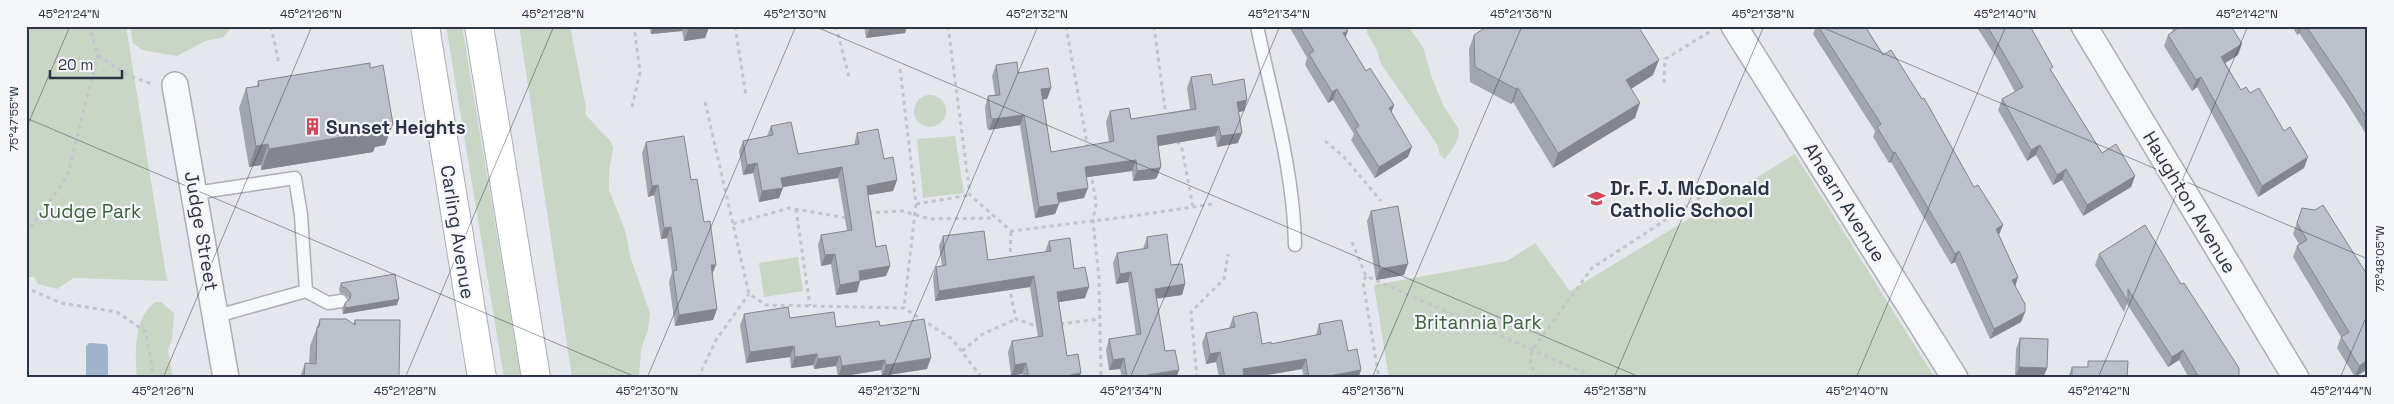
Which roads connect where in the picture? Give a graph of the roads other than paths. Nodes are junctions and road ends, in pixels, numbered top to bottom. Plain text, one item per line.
1 (425, 26) edge
2 (479, 26) edge
3 (1257, 26) edge
4 (1734, 26) edge
5 (2084, 26) edge
6 (175, 85) road end
7 (196, 194) junction
8 (1295, 245) dead end
9 (306, 291) junction
10 (341, 301) dead end
11 (217, 316) junction
12 (226, 378) edge
13 (482, 378) edge
14 (536, 378) edge
15 (1955, 378) edge
16 (2296, 378) edge

1 - 13 main road, Carling Avenue
2 - 14 main road
3 - 8 lane
4 - 15 street, Ahearn Avenue
5 - 16 street, Haughton Avenue
6 - 7 street, Judge Street
7 - 9 lane
7 - 11 street, Judge Street
9 - 10 lane
9 - 11 lane
11 - 12 street, Judge Street

